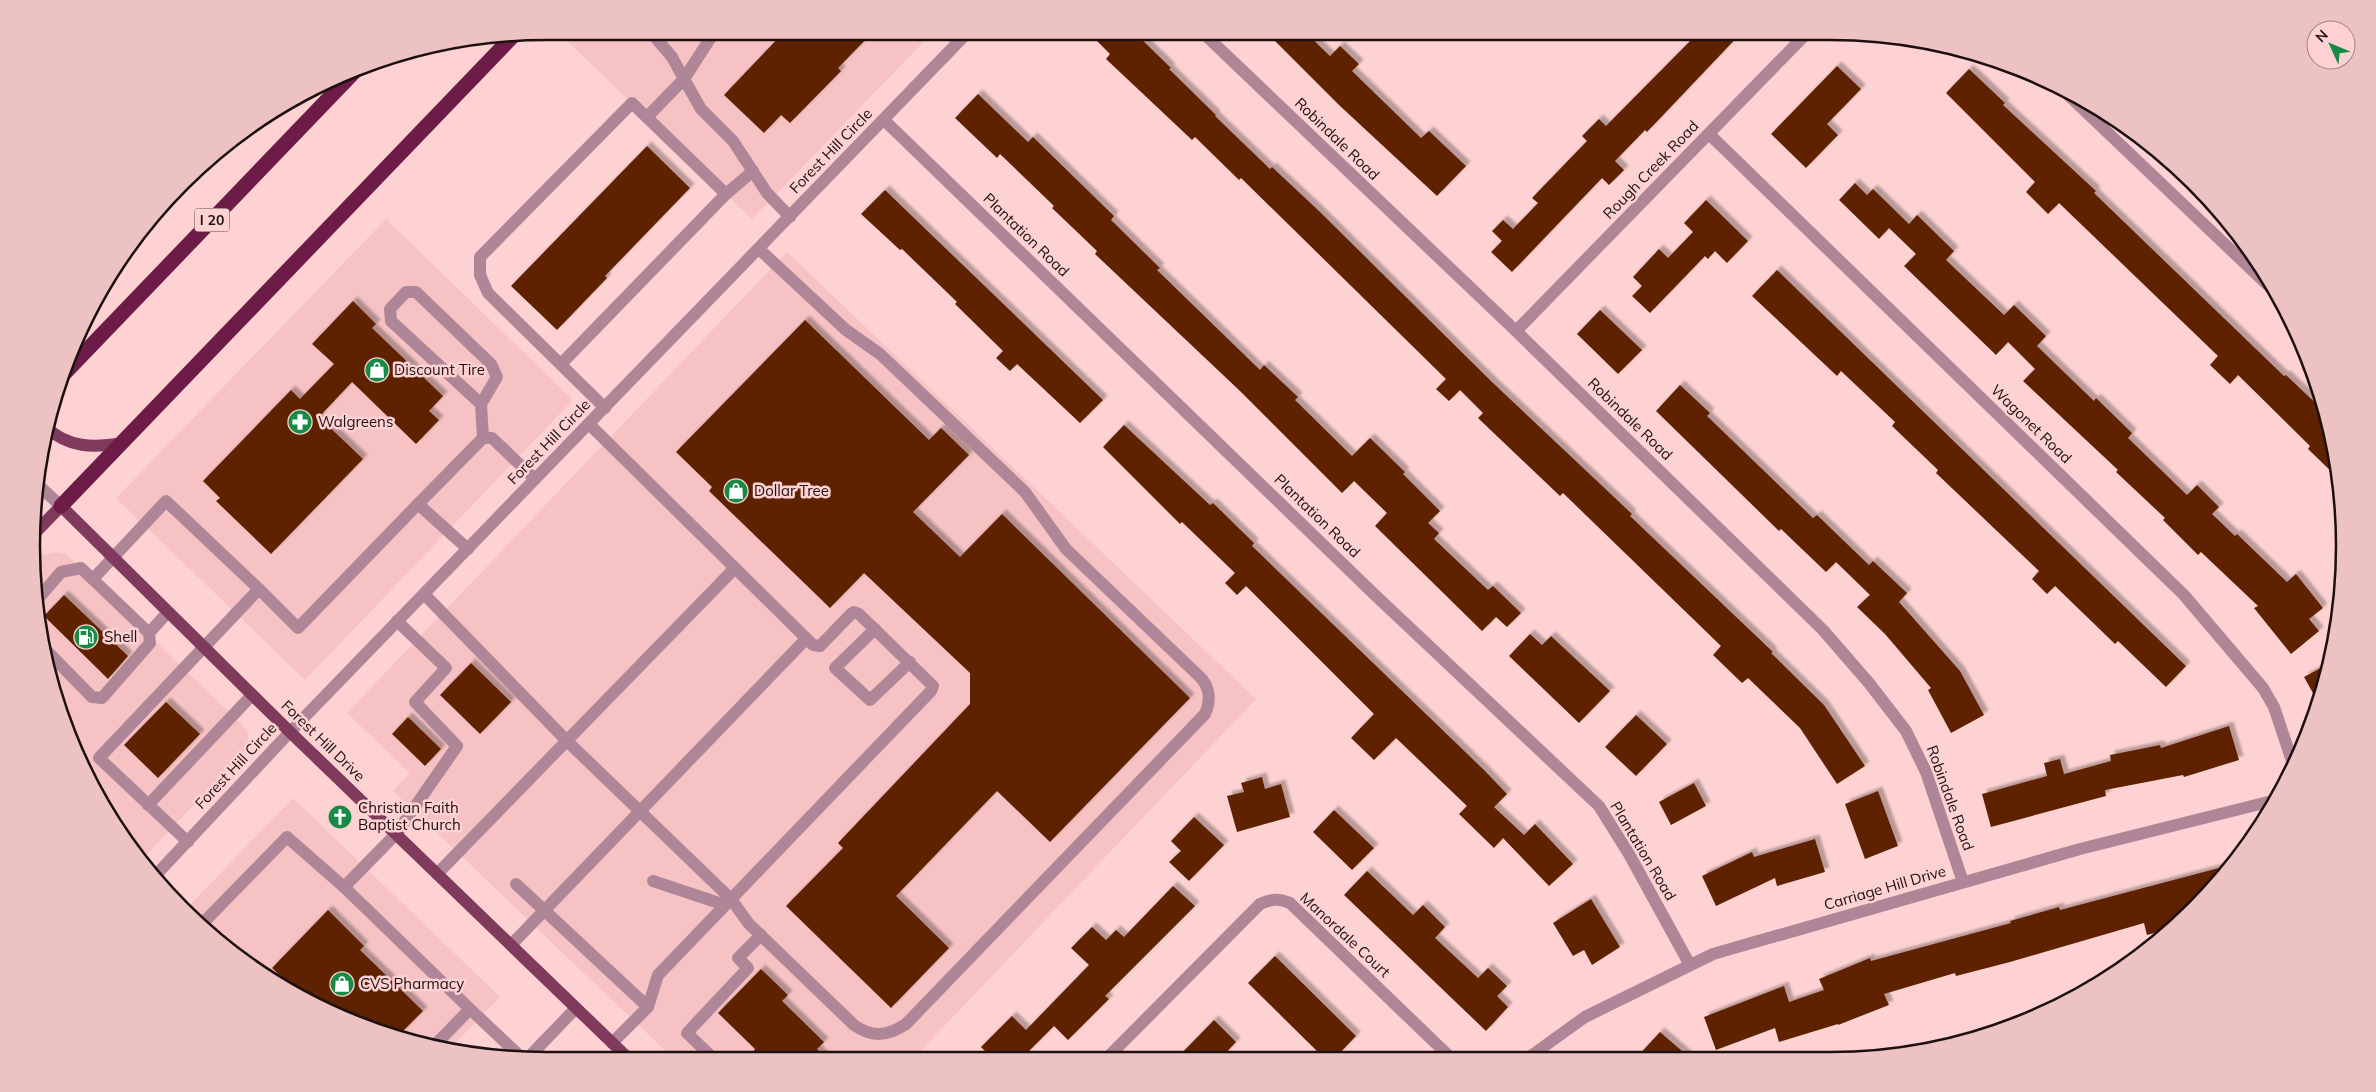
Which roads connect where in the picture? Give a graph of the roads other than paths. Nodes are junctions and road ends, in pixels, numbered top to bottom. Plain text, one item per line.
1 (658, 40) edge
2 (709, 40) edge
3 (959, 40) edge
4 (1210, 40) edge
5 (1800, 40) edge
6 (508, 41) edge
7 (684, 79) junction
8 (344, 82) edge
9 (2080, 107) edge
10 (647, 118) junction
11 (884, 120) junction
12 (1709, 134) junction
13 (753, 171) junction
14 (726, 194) junction
15 (790, 217) junction
16 (759, 249) junction
17 (2257, 275) edge
18 (1516, 331) junction
19 (75, 363) edge
20 (561, 364) junction
21 (481, 404) junction
22 (605, 408) junction
23 (589, 424) junction
24 (53, 433) edge
25 (483, 438) junction
26 (122, 443) junction
27 (535, 479) junction
28 (43, 490) edge
29 (418, 504) junction
30 (61, 506) junction
31 (41, 527) edge
32 (468, 549) junction
33 (113, 558) junction
34 (735, 568) junction
35 (92, 579) junction
36 (259, 589) junction
37 (42, 592) edge
38 (424, 594) junction
39 (168, 612) junction
40 (398, 621) junction
41 (875, 629) junction
42 (148, 633) junction
43 (806, 639) junction
44 (203, 647) junction
45 (53, 658) edge
46 (910, 662) junction
47 (252, 695) junction
48 (290, 732) junction
49 (567, 741) junction
50 (2290, 756) edge
51 (2266, 803) edge
52 (148, 805) junction
53 (640, 812) junction
54 (396, 834) junction
55 (188, 842) junction
56 (159, 872) edge
57 (436, 874) junction
58 (653, 881) dead end
59 (1963, 882) junction
60 (516, 884) dead end
61 (344, 888) junction
62 (728, 902) junction
63 (545, 910) junction
64 (206, 920) edge
65 (761, 935) junction
66 (511, 945) junction
67 (1690, 965) junction
68 (648, 1007) junction
69 (576, 1008) junction
70 (470, 1009) junction
71 (439, 1040) edge
72 (612, 1043) junction
73 (515, 1051) edge
74 (534, 1052) edge
75 (622, 1052) edge
76 (704, 1052) edge
77 (1113, 1052) edge
78 (1445, 1052) edge
79 (1536, 1052) edge

1 - 7 street
2 - 7 street
3 - 11 street, Forest Hill Circle
4 - 18 street, Robindale Road
5 - 12 street, Rough Creek Road
6 - 26 highway
7 - 10 street
7 - 13 street
8 - 19 highway, I 20
9 - 17 street
10 - 14 street
10 - 20 street
11 - 15 street, Forest Hill Circle
11 - 67 street, Plantation Road
12 - 18 street, Rough Creek Road
12 - 50 street, Wagonet Road
13 - 14 street
13 - 15 street
14 - 20 street
15 - 16 street, Forest Hill Circle
16 - 22 street, Forest Hill Circle
16 - 65 street
18 - 59 street, Robindale Road
20 - 22 street
21 - 21 street
21 - 25 street
22 - 23 street, Forest Hill Circle
23 - 27 street, Forest Hill Circle
23 - 34 street
24 - 26 main road
25 - 27 street
25 - 29 street
26 - 30 highway
27 - 32 street, Forest Hill Circle
28 - 30 street, Forest Hill Drive
29 - 32 street
29 - 36 street
30 - 31 main road
30 - 33 main road, Forest Hill Drive
32 - 38 street, Forest Hill Circle
33 - 35 street
33 - 36 street
33 - 39 main road, Forest Hill Drive
34 - 43 street
34 - 49 street
35 - 37 street
35 - 42 street
36 - 44 street
38 - 40 street, Forest Hill Circle
38 - 49 street
39 - 42 street
39 - 44 main road, Forest Hill Drive
40 - 48 street, Forest Hill Circle
40 - 54 street
41 - 43 street
41 - 46 street
41 - 46 street
42 - 45 street
43 - 53 street
44 - 47 main road, Forest Hill Drive
44 - 52 street
46 - 62 street
47 - 48 main road, Forest Hill Drive
47 - 52 street
48 - 54 main road, Forest Hill Drive
48 - 55 street, Forest Hill Circle
49 - 53 street
49 - 57 street
51 - 59 street, Carriage Hill Drive
52 - 55 street
53 - 62 street
53 - 63 street
54 - 57 main road, Forest Hill Drive
54 - 61 street
55 - 56 street, Forest Hill Circle
57 - 66 main road, Forest Hill Drive
58 - 62 street
59 - 67 street, Carriage Hill Drive
60 - 63 street
61 - 64 street
61 - 70 street
62 - 65 street
62 - 68 street
63 - 66 street
63 - 68 street
65 - 76 street
66 - 69 main road, Forest Hill Drive
67 - 79 street, Carriage Hill Drive
68 - 72 street
69 - 72 main road, Forest Hill Drive
69 - 74 street
70 - 71 street
70 - 73 street
72 - 75 main road, Forest Hill Drive
77 - 78 street, Manordale Court

